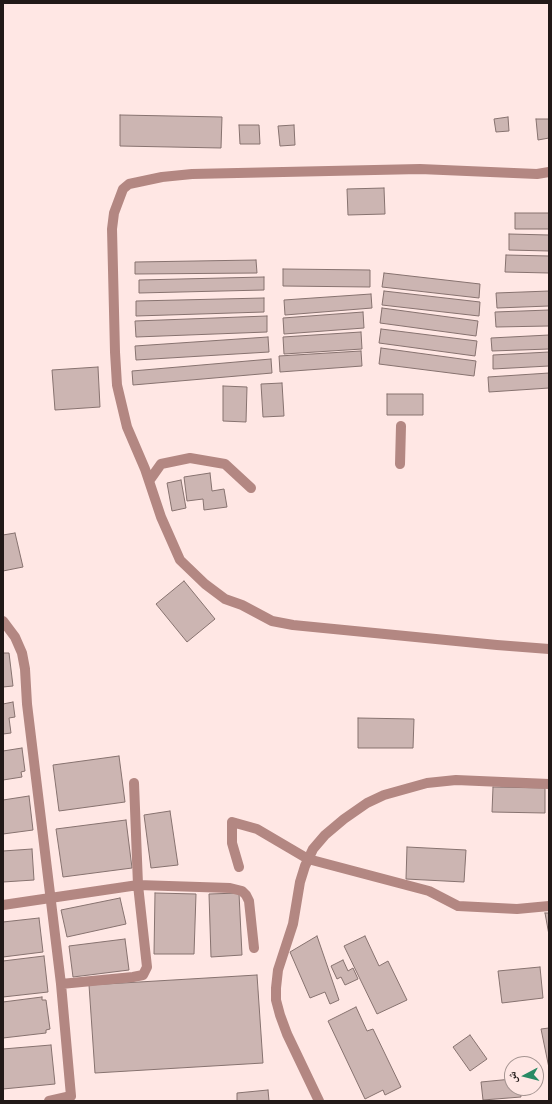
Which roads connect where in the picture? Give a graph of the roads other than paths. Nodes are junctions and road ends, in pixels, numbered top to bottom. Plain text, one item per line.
1 (549, 172) edge
2 (401, 426) dead end
3 (400, 464) dead end
4 (149, 481) junction
5 (251, 488) dead end
6 (3, 621) edge
7 (549, 649) edge
8 (134, 783) dead end
9 (549, 784) edge
10 (308, 859) junction
11 (239, 867) dead end
12 (138, 886) junction
13 (51, 899) junction
14 (3, 905) edge
15 (549, 906) edge
16 (254, 948) dead end
17 (61, 984) junction
18 (49, 1101) edge
19 (319, 1101) edge

1 - 4 street
2 - 3 street
4 - 5 street
4 - 7 street
6 - 13 street
8 - 12 street
9 - 10 street
10 - 11 street
10 - 15 street
10 - 19 street
12 - 13 street
12 - 16 street
12 - 17 street
13 - 14 street
13 - 17 street
17 - 18 street

